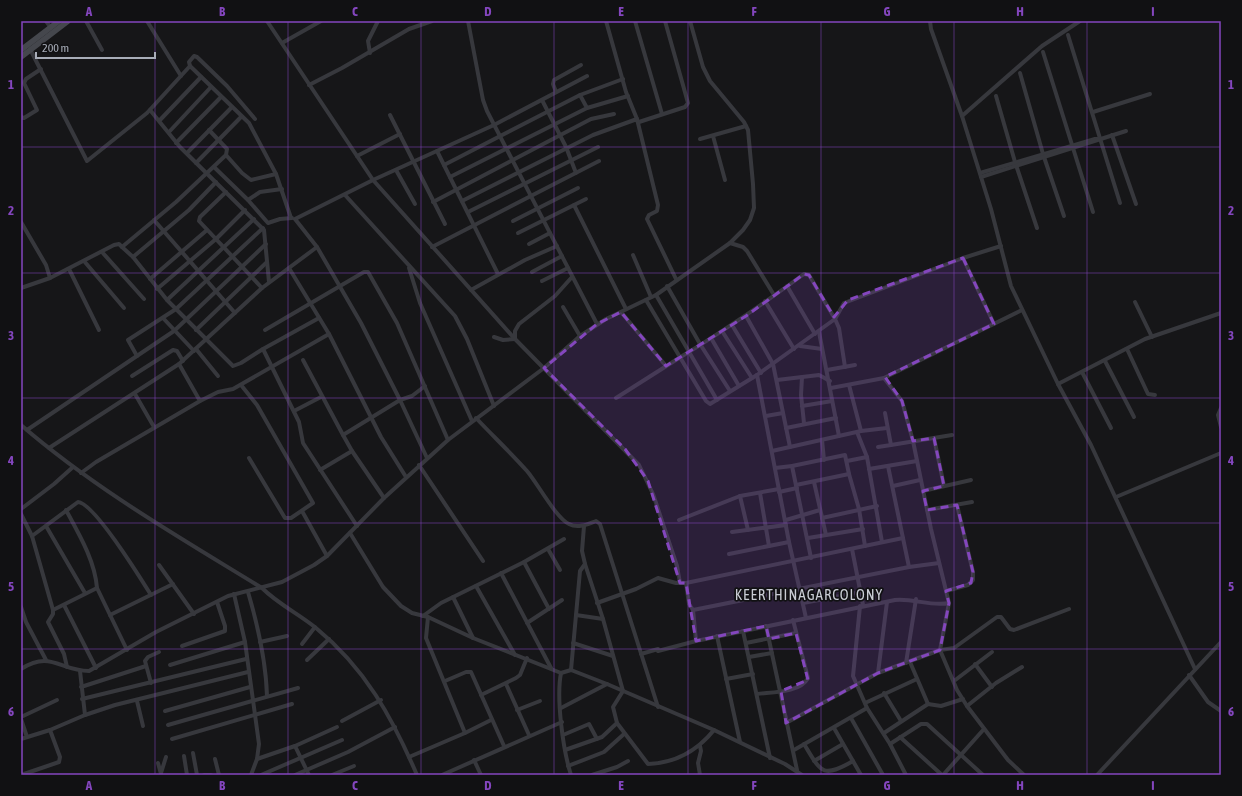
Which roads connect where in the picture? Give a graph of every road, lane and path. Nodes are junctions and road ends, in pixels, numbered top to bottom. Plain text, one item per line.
1 (46, 21) edge
2 (59, 21) edge
3 (68, 21) edge
4 (86, 21) edge
5 (147, 21) edge
6 (267, 21) edge
7 (320, 21) edge
8 (378, 21) edge
9 (432, 21) edge
10 (468, 21) edge
11 (606, 21) edge
12 (636, 21) edge
13 (665, 21) edge
14 (690, 21) edge
15 (930, 21) edge
16 (1080, 21) edge
17 (51, 28) junction
18 (1068, 35) dead end
19 (282, 43) junction
20 (30, 47) junction
21 (21, 50) edge
22 (102, 50) dead end
23 (1043, 52) dead end
24 (370, 53) junction
25 (21, 56) edge
26 (190, 66) junction
27 (581, 66) dead end
28 (41, 69) junction
29 (1020, 73) dead end
30 (181, 76) junction
31 (587, 76) dead end
32 (201, 77) junction
33 (623, 78) junction
34 (309, 85) junction
35 (211, 87) junction
36 (556, 92) junction
37 (1150, 94) dead end
38 (580, 95) junction
39 (628, 96) junction
40 (996, 96) dead end
41 (221, 97) junction
42 (542, 100) junction
43 (232, 108) junction
44 (587, 108) junction
45 (150, 110) junction
46 (548, 112) junction
47 (1093, 112) junction
48 (614, 114) dead end
49 (662, 114) junction
50 (390, 115) dead end
51 (962, 116) junction
52 (21, 117) edge
53 (241, 117) junction
54 (255, 119) dead end
55 (160, 120) junction
56 (638, 121) junction
57 (554, 124) junction
58 (494, 125) junction
59 (746, 126) junction
60 (209, 130) junction
61 (1126, 131) dead end
62 (169, 132) junction
63 (400, 134) junction
64 (1112, 135) junction
65 (560, 136) junction
66 (713, 136) junction
67 (501, 137) junction
68 (700, 139) dead end
69 (1100, 139) junction
70 (219, 141) junction
71 (176, 143) junction
72 (566, 147) junction
73 (598, 147) dead end
74 (1072, 148) junction
75 (506, 149) junction
76 (437, 150) junction
77 (187, 153) junction
78 (226, 155) junction
79 (357, 156) junction
80 (1044, 156) junction
81 (513, 160) junction
82 (599, 160) dead end
83 (572, 161) junction
84 (412, 162) junction
85 (196, 163) junction
86 (444, 165) junction
87 (1016, 165) junction
88 (214, 167) junction
89 (396, 170) junction
90 (519, 172) junction
91 (207, 173) junction
92 (576, 173) junction
93 (276, 174) junction
94 (980, 175) junction
95 (450, 177) junction
96 (374, 180) junction
97 (725, 180) dead end
98 (216, 182) junction
99 (525, 184) junction
100 (578, 188) dead end
101 (282, 189) junction
102 (456, 189) junction
103 (226, 192) junction
104 (345, 195) junction
105 (532, 196) junction
106 (586, 199) dead end
107 (248, 200) junction
108 (462, 201) junction
109 (433, 202) junction
110 (1120, 203) dead end
111 (415, 204) dead end
112 (1136, 204) dead end
113 (574, 205) junction
114 (538, 208) junction
115 (245, 210) junction
116 (468, 212) junction
117 (1093, 212) dead end
118 (1064, 216) dead end
119 (293, 218) junction
120 (154, 220) junction
121 (254, 220) junction
122 (544, 220) junction
123 (513, 221) dead end
124 (21, 222) edge
125 (445, 224) dead end
126 (475, 225) junction
127 (263, 228) junction
128 (1037, 228) dead end
129 (207, 230) junction
130 (164, 232) junction
131 (518, 233) dead end
132 (550, 233) junction
133 (216, 239) junction
134 (730, 243) junction
135 (266, 244) junction
136 (529, 244) dead end
137 (557, 246) junction
138 (1001, 246) junction
139 (122, 247) junction
140 (224, 247) junction
141 (317, 247) junction
142 (432, 247) junction
143 (182, 251) junction
144 (102, 252) junction
145 (633, 255) dead end
146 (562, 256) junction
147 (133, 257) junction
148 (233, 257) junction
149 (964, 258) junction
150 (84, 261) junction
151 (190, 261) junction
152 (267, 262) junction
153 (409, 266) junction
154 (242, 267) junction
155 (289, 268) junction
156 (568, 268) junction
157 (69, 269) junction
158 (198, 270) junction
159 (532, 272) dead end
160 (498, 274) junction
161 (251, 276) junction
162 (572, 277) junction
163 (50, 278) junction
164 (150, 279) junction
165 (676, 279) junction
166 (207, 281) junction
167 (542, 281) dead end
168 (269, 282) junction
169 (668, 286) junction
170 (786, 286) junction
171 (339, 287) junction
172 (21, 288) edge
173 (262, 288) junction
174 (157, 289) junction
175 (471, 290) junction
176 (216, 291) junction
177 (774, 294) junction
178 (653, 296) junction
179 (144, 300) dead end
180 (167, 300) junction
181 (646, 300) junction
182 (224, 301) junction
183 (765, 301) junction
184 (1135, 302) dead end
185 (310, 303) junction
186 (563, 307) dead end
187 (124, 308) dead end
188 (626, 308) junction
189 (176, 309) junction
190 (1022, 310) junction
191 (621, 312) junction
192 (235, 313) junction
193 (1221, 313) edge
194 (746, 316) junction
195 (163, 318) junction
196 (320, 318) junction
197 (835, 319) junction
198 (187, 320) junction
199 (597, 324) junction
200 (994, 324) junction
201 (732, 325) junction
202 (99, 330) dead end
203 (196, 330) junction
204 (266, 330) dead end
205 (174, 331) junction
206 (722, 331) junction
207 (817, 333) junction
208 (329, 334) junction
209 (580, 336) junction
210 (494, 337) dead end
211 (1152, 337) junction
212 (515, 338) junction
213 (711, 338) junction
214 (206, 340) junction
215 (700, 344) junction
216 (799, 346) junction
217 (263, 349) junction
218 (794, 349) junction
219 (822, 349) junction
220 (1128, 349) junction
221 (195, 350) junction
222 (688, 352) junction
223 (137, 356) junction
224 (679, 358) junction
225 (303, 360) dead end
226 (1105, 360) junction
227 (181, 363) junction
228 (773, 364) junction
229 (855, 365) dead end
230 (272, 366) junction
231 (666, 366) junction
232 (845, 367) junction
233 (544, 368) junction
234 (827, 370) junction
235 (1082, 372) junction
236 (759, 374) junction
237 (132, 376) dead end
238 (218, 376) dead end
239 (802, 377) junction
240 (752, 378) junction
241 (884, 378) junction
242 (778, 380) junction
243 (830, 381) junction
244 (1058, 384) junction
245 (241, 385) junction
246 (849, 385) junction
247 (425, 386) junction
248 (739, 386) junction
249 (831, 388) junction
250 (730, 391) junction
251 (135, 394) junction
252 (1154, 396) dead end
253 (321, 397) junction
254 (616, 398) dead end
255 (400, 400) junction
256 (717, 400) junction
257 (200, 401) junction
258 (832, 401) junction
259 (494, 406) junction
260 (802, 406) junction
261 (1221, 408) edge
262 (294, 412) junction
263 (783, 413) junction
264 (885, 413) dead end
265 (766, 416) junction
266 (1134, 416) dead end
267 (372, 417) junction
268 (476, 418) junction
269 (836, 418) junction
270 (472, 421) junction
271 (804, 423) junction
272 (21, 425) edge
273 (1221, 426) edge
274 (154, 427) junction
275 (786, 428) junction
276 (887, 428) junction
277 (1111, 428) dead end
278 (27, 430) junction
279 (859, 431) junction
280 (343, 435) junction
281 (952, 435) dead end
282 (839, 436) junction
283 (934, 438) junction
284 (448, 440) junction
285 (822, 440) junction
286 (913, 441) junction
287 (891, 445) junction
288 (790, 447) junction
289 (878, 447) dead end
290 (49, 448) junction
291 (352, 451) junction
292 (772, 451) junction
293 (1221, 453) edge
294 (867, 457) junction
295 (249, 458) dead end
296 (427, 458) junction
297 (824, 460) junction
298 (847, 461) junction
299 (917, 462) junction
300 (419, 465) junction
301 (792, 466) junction
302 (888, 466) junction
303 (73, 467) junction
304 (775, 468) junction
305 (869, 469) junction
306 (320, 470) junction
307 (81, 473) junction
308 (849, 474) junction
309 (406, 477) junction
310 (920, 480) junction
311 (971, 480) dead end
312 (814, 482) junction
313 (893, 486) junction
314 (944, 486) junction
315 (797, 487) junction
316 (779, 490) junction
317 (923, 491) junction
318 (760, 493) junction
319 (740, 496) junction
320 (1116, 497) junction
321 (384, 498) junction
322 (972, 502) dead end
323 (957, 505) junction
324 (877, 506) junction
325 (21, 508) edge
326 (859, 509) junction
327 (66, 510) junction
328 (820, 510) junction
329 (927, 510) junction
330 (302, 511) junction
331 (21, 514) edge
332 (802, 516) junction
333 (822, 518) junction
334 (679, 520) dead end
335 (786, 522) junction
336 (46, 526) junction
337 (357, 526) junction
338 (584, 526) junction
339 (767, 527) junction
340 (863, 529) junction
341 (748, 530) junction
342 (732, 532) dead end
343 (350, 533) junction
344 (826, 535) junction
345 (32, 536) junction
346 (808, 538) junction
347 (903, 538) junction
348 (564, 539) dead end
349 (789, 542) junction
350 (882, 542) junction
351 (769, 546) junction
352 (865, 546) junction
353 (548, 548) junction
354 (852, 549) junction
355 (729, 554) dead end
356 (327, 556) junction
357 (811, 558) junction
358 (483, 561) dead end
359 (793, 561) junction
360 (524, 562) junction
361 (939, 563) junction
362 (585, 564) junction
363 (159, 565) dead end
364 (909, 567) junction
365 (560, 570) dead end
366 (501, 573) junction
367 (859, 578) junction
368 (680, 583) junction
369 (686, 583) junction
370 (173, 584) junction
371 (476, 586) junction
372 (97, 588) junction
373 (262, 588) junction
374 (799, 588) junction
375 (946, 591) junction
376 (248, 592) junction
377 (861, 592) junction
378 (86, 593) junction
379 (234, 594) junction
380 (622, 594) junction
381 (151, 595) junction
382 (453, 597) junction
383 (916, 599) junction
384 (562, 600) dead end
385 (217, 602) junction
386 (887, 602) junction
387 (597, 603) junction
388 (803, 603) junction
389 (949, 603) junction
390 (861, 605) junction
391 (64, 606) junction
392 (21, 607) edge
393 (549, 609) junction
394 (1069, 609) dead end
395 (53, 610) junction
396 (693, 610) junction
397 (194, 614) junction
398 (110, 615) junction
399 (576, 615) junction
400 (426, 616) junction
401 (806, 618) junction
402 (603, 619) junction
403 (793, 620) junction
404 (526, 623) junction
405 (766, 626) junction
406 (315, 627) junction
407 (743, 631) junction
408 (796, 633) junction
409 (287, 636) dead end
410 (717, 636) junction
411 (473, 638) junction
412 (329, 639) junction
413 (769, 639) junction
414 (696, 641) junction
415 (245, 642) junction
416 (260, 642) junction
417 (1221, 642) edge
418 (573, 643) junction
419 (746, 643) junction
420 (302, 644) dead end
421 (182, 646) dead end
422 (127, 650) junction
423 (940, 650) junction
424 (159, 652) dead end
425 (992, 652) dead end
426 (772, 653) junction
427 (641, 654) junction
428 (515, 655) junction
429 (613, 656) junction
430 (749, 657) junction
431 (527, 658) junction
432 (246, 659) junction
433 (46, 660) junction
434 (307, 660) dead end
435 (908, 662) junction
436 (976, 664) junction
437 (170, 665) dead end
438 (67, 666) junction
439 (146, 666) junction
440 (1022, 667) dead end
441 (96, 668) junction
442 (551, 668) junction
443 (21, 669) edge
444 (1195, 669) junction
445 (571, 670) junction
446 (80, 671) junction
447 (248, 672) junction
448 (562, 673) junction
449 (878, 673) junction
450 (753, 674) junction
451 (1189, 675) junction
452 (726, 679) junction
453 (917, 679) junction
454 (954, 681) junction
455 (445, 682) junction
456 (150, 683) junction
457 (856, 683) junction
458 (506, 684) junction
459 (607, 684) junction
460 (81, 687) junction
461 (250, 687) junction
462 (992, 687) junction
463 (298, 688) dead end
464 (623, 691) junction
465 (781, 691) junction
466 (884, 693) junction
467 (757, 694) junction
468 (481, 695) junction
469 (267, 696) junction
470 (82, 699) junction
471 (962, 699) junction
472 (57, 700) dead end
473 (381, 700) junction
474 (137, 701) junction
475 (252, 701) junction
476 (540, 701) dead end
477 (865, 703) junction
478 (292, 704) dead end
479 (928, 704) junction
480 (658, 706) junction
481 (967, 706) junction
482 (561, 708) junction
483 (867, 708) junction
484 (165, 710) dead end
485 (517, 710) junction
486 (1221, 711) edge
487 (85, 715) junction
488 (255, 715) junction
489 (21, 718) edge
490 (851, 718) junction
491 (491, 720) junction
492 (342, 721) dead end
493 (901, 721) junction
494 (562, 722) junction
495 (786, 723) junction
496 (168, 724) dead end
497 (617, 724) junction
498 (143, 726) dead end
499 (395, 727) junction
500 (337, 728) dead end
501 (834, 728) junction
502 (50, 730) junction
503 (714, 730) junction
504 (984, 730) junction
505 (466, 733) junction
506 (884, 733) junction
507 (624, 734) junction
508 (529, 735) junction
509 (563, 735) junction
510 (27, 737) junction
511 (900, 737) junction
512 (21, 739) edge
513 (172, 739) dead end
514 (597, 739) junction
515 (342, 740) dead end
516 (740, 742) junction
517 (804, 744) junction
518 (843, 744) junction
519 (890, 744) junction
520 (295, 746) junction
521 (504, 746) junction
522 (700, 746) junction
523 (565, 750) junction
524 (794, 750) junction
525 (193, 753) dead end
526 (961, 755) junction
527 (184, 756) dead end
528 (166, 757) dead end
529 (409, 757) junction
530 (770, 758) junction
531 (215, 759) dead end
532 (257, 759) junction
533 (301, 759) junction
534 (474, 760) junction
535 (628, 761) dead end
536 (814, 761) junction
537 (853, 761) junction
538 (158, 763) dead end
539 (354, 766) dead end
540 (568, 766) junction
541 (306, 770) junction
542 (797, 770) junction
543 (161, 774) edge
544 (21, 775) edge
545 (187, 775) edge
546 (196, 775) edge
547 (204, 775) edge
548 (211, 775) edge
549 (219, 775) edge
550 (251, 775) edge
551 (261, 775) edge
552 (295, 775) edge
553 (309, 775) edge
554 (332, 775) edge
555 (417, 775) edge
556 (442, 775) edge
557 (481, 775) edge
558 (571, 775) edge
559 (592, 775) edge
560 (700, 775) edge
561 (802, 775) edge
562 (861, 775) edge
563 (883, 775) edge
564 (906, 775) edge
565 (942, 775) edge
566 (983, 775) edge
567 (1024, 775) edge
568 (1097, 775) edge

1 - 17 street
2 - 17 main road
3 - 20 main road
4 - 22 street
5 - 30 street
6 - 19 street
7 - 19 street
8 - 24 street
9 - 24 street
10 - 58 street
11 - 33 street
12 - 49 street
13 - 49 street
14 - 59 street
15 - 51 street
16 - 51 street
17 - 20 main road
18 - 47 street
19 - 34 street
20 - 21 main road
20 - 25 main road
20 - 28 street
23 - 74 street
24 - 34 street
26 - 30 street
26 - 32 street
26 - 54 street
27 - 36 street
28 - 45 street
28 - 52 street
29 - 80 street
30 - 45 street
31 - 36 street
32 - 35 street
32 - 55 street
33 - 38 street
33 - 39 street
34 - 79 street
35 - 41 street
35 - 62 street
36 - 42 street
37 - 47 street
38 - 44 street
38 - 46 street
39 - 44 street
39 - 56 street
40 - 87 street
41 - 43 street
41 - 71 street
42 - 46 street
42 - 58 street
43 - 53 street
43 - 60 street
44 - 57 street
45 - 55 street
46 - 57 street
46 - 67 street
47 - 69 street
48 - 65 street
49 - 56 street
50 - 63 street
51 - 94 street
53 - 70 street
53 - 93 street
55 - 62 street
56 - 72 street
56 - 165 street
57 - 65 street
57 - 75 street
58 - 67 street
58 - 76 street
59 - 66 street
59 - 134 street
60 - 70 street
60 - 77 street
61 - 64 street
62 - 71 street
63 - 79 street
63 - 84 street
64 - 69 street
64 - 112 street
65 - 72 street
65 - 81 street
66 - 68 street
66 - 97 street
67 - 75 street
67 - 86 street
69 - 74 street
69 - 110 street
70 - 78 street
70 - 85 street
71 - 77 street
72 - 83 street
72 - 90 street
73 - 83 street
74 - 80 street
74 - 117 street
75 - 81 street
75 - 95 street
76 - 84 street
76 - 86 street
77 - 85 street
78 - 88 street
78 - 93 street
79 - 96 street
80 - 87 street
80 - 118 street
81 - 90 street
81 - 102 street
82 - 92 street
83 - 92 street
83 - 99 street
84 - 89 street
84 - 109 street
85 - 91 street
86 - 95 street
87 - 94 street
87 - 128 street
88 - 91 street
88 - 107 street
89 - 96 street
89 - 111 street
90 - 99 street
90 - 108 street
91 - 98 street
91 - 120 street
92 - 105 street
93 - 101 street
94 - 138 street
95 - 102 street
96 - 104 street
96 - 142 street
98 - 103 street
98 - 130 street
99 - 105 street
99 - 116 street
100 - 114 street
101 - 107 street
101 - 119 street
102 - 108 street
102 - 109 street
103 - 115 street
103 - 129 street
104 - 119 street
104 - 153 street
105 - 114 street
105 - 126 street
106 - 113 street
107 - 119 street
108 - 116 street
109 - 125 street
113 - 122 street
113 - 188 street
114 - 122 street
114 - 123 street
115 - 121 street
115 - 133 street
116 - 126 street
119 - 141 street
120 - 130 street
120 - 139 street
121 - 127 street
121 - 140 street
122 - 131 street
122 - 132 street
124 - 163 street
126 - 142 street
126 - 160 street
127 - 135 street
127 - 148 street
129 - 133 street
129 - 143 street
130 - 143 street
130 - 147 street
132 - 136 street
132 - 137 street
133 - 140 street
133 - 151 street
134 - 165 street
134 - 177 street
135 - 152 street
135 - 154 street
137 - 146 street
137 - 160 street
138 - 149 street
138 - 190 street
139 - 144 street
139 - 147 street
140 - 148 street
140 - 158 street
141 - 155 street
141 - 171 street
142 - 175 street
143 - 151 street
143 - 164 street
144 - 150 street
144 - 179 street
145 - 178 street
146 - 156 street
146 - 159 street
147 - 164 street
148 - 154 street
148 - 166 street
149 - 197 street
149 - 200 street
150 - 157 street
150 - 187 street
151 - 158 street
151 - 174 street
152 - 161 street
152 - 168 street
153 - 259 street
153 - 270 street
154 - 161 street
154 - 176 street
155 - 168 street
155 - 185 street
156 - 162 street
156 - 167 street
157 - 163 street
157 - 202 street
158 - 166 street
158 - 180 street
160 - 175 street
161 - 173 street
161 - 182 street
162 - 199 street
162 - 212 street
163 - 172 street
164 - 174 street
165 - 169 street
166 - 176 street
166 - 189 street
168 - 173 street
169 - 178 street
169 - 215 street
170 - 177 street
170 - 197 street
170 - 207 street
171 - 185 street
171 - 247 street
171 - 255 street
173 - 192 street
174 - 180 street
175 - 212 street
176 - 182 street
176 - 198 street
177 - 183 street
178 - 181 street
178 - 222 street
180 - 189 street
181 - 188 street
181 - 224 street
182 - 192 street
182 - 203 street
183 - 194 street
183 - 218 street
184 - 211 street
185 - 196 street
185 - 204 street
186 - 209 street
188 - 191 street
189 - 195 street
189 - 198 street
190 - 200 street
190 - 244 street
191 - 199 street
191 - 231 street
192 - 214 street
193 - 211 street
194 - 201 street
194 - 228 street
195 - 205 street
195 - 223 street
196 - 208 street
196 - 217 street
197 - 207 street
197 - 232 street
198 - 203 street
198 - 205 street
199 - 209 street
200 - 241 street
201 - 206 street
201 - 236 street
203 - 214 street
205 - 221 street
205 - 223 street
206 - 213 street
206 - 240 street
207 - 216 street
207 - 219 street
208 - 230 street
208 - 267 street
209 - 233 street
210 - 212 street
211 - 220 street
212 - 233 street
213 - 215 street
213 - 248 street
214 - 217 street
214 - 221 street
215 - 222 street
215 - 250 street
216 - 218 street
216 - 219 street
217 - 230 street
218 - 228 street
219 - 234 street
220 - 226 street
220 - 252 street
221 - 227 street
221 - 238 street
222 - 224 street
222 - 256 street
223 - 278 street
224 - 231 street
224 - 256 street
225 - 253 street
226 - 235 street
226 - 266 street
227 - 237 street
227 - 251 street
227 - 257 street
228 - 236 street
228 - 242 street
229 - 232 street
230 - 245 street
230 - 262 street
231 - 254 street
232 - 234 street
233 - 259 street
233 - 368 street
234 - 243 street
235 - 244 street
235 - 277 street
236 - 240 street
236 - 265 street
239 - 242 street
239 - 243 street
239 - 260 street
240 - 248 street
241 - 246 street
241 - 286 street
242 - 263 street
243 - 249 street
244 - 320 street
245 - 257 street
245 - 330 street
246 - 249 street
246 - 279 street
247 - 255 street
247 - 284 street
248 - 250 street
249 - 258 street
250 - 256 street
251 - 274 street
251 - 290 street
253 - 262 street
253 - 280 street
255 - 267 street
255 - 296 street
257 - 274 street
258 - 260 street
258 - 269 street
259 - 268 street
260 - 271 street
261 - 273 street
262 - 306 street
263 - 265 street
263 - 275 street
264 - 276 street
265 - 292 street
267 - 280 street
267 - 309 street
268 - 270 street
268 - 338 street
269 - 271 street
269 - 282 street
270 - 284 street
271 - 275 street
272 - 278 street
274 - 307 street
275 - 288 street
276 - 279 street
276 - 287 street
278 - 290 street
279 - 282 street
279 - 294 street
280 - 291 street
281 - 283 street
282 - 285 street
283 - 286 street
283 - 314 street
284 - 296 street
285 - 288 street
285 - 297 street
286 - 287 street
286 - 299 street
287 - 289 street
288 - 292 street
290 - 303 street
291 - 306 street
291 - 321 street
292 - 304 street
293 - 320 street
294 - 298 street
294 - 305 street
295 - 330 street
296 - 300 street
297 - 298 street
297 - 301 street
298 - 308 street
299 - 302 street
299 - 310 street
300 - 309 street
300 - 358 street
301 - 304 street
301 - 315 street
302 - 305 street
302 - 313 street
303 - 307 street
303 - 325 street
304 - 316 street
305 - 324 street
306 - 337 street
307 - 373 street
308 - 312 street
308 - 326 street
309 - 321 street
310 - 313 street
310 - 317 street
311 - 314 street
312 - 315 street
312 - 328 street
313 - 347 street
314 - 317 street
315 - 316 street
315 - 332 street
316 - 318 street
316 - 335 street
317 - 329 street
318 - 319 street
318 - 339 street
319 - 334 street
319 - 341 street
320 - 444 street
321 - 337 street
322 - 323 street
323 - 329 street
323 - 375 street
324 - 326 street
324 - 350 street
326 - 333 street
326 - 340 street
327 - 336 street
327 - 372 street
327 - 381 street
328 - 332 street
328 - 333 street
329 - 361 street
330 - 356 street
331 - 345 street
332 - 335 street
332 - 346 street
333 - 344 street
335 - 339 street
335 - 349 street
336 - 345 street
336 - 378 street
337 - 343 street
338 - 362 street
338 - 380 street
339 - 341 street
339 - 351 street
340 - 344 street
340 - 352 street
341 - 342 street
343 - 356 street
343 - 400 street
344 - 346 street
345 - 395 street
346 - 357 street
347 - 350 street
347 - 364 street
348 - 353 street
349 - 351 street
349 - 359 street
350 - 352 street
351 - 355 street
352 - 354 street
353 - 360 street
353 - 365 street
354 - 357 street
354 - 367 street
356 - 373 street
357 - 359 street
359 - 369 street
359 - 374 street
360 - 366 street
360 - 393 street
361 - 364 street
361 - 375 street
362 - 387 street
362 - 399 street
363 - 370 street
364 - 367 street
366 - 371 street
366 - 404 street
367 - 374 street
367 - 377 street
368 - 369 street
368 - 380 street
369 - 396 street
370 - 381 street
370 - 397 street
371 - 382 street
371 - 428 street
372 - 378 street
372 - 398 street
373 - 376 street
373 - 406 street
374 - 388 street
374 - 396 street
375 - 389 street
376 - 379 street
376 - 416 street
377 - 388 street
377 - 390 street
378 - 391 street
379 - 385 street
379 - 415 street
380 - 387 street
380 - 427 street
381 - 398 street
382 - 400 street
382 - 411 street
383 - 386 street
383 - 389 street
383 - 435 street
384 - 393 street
385 - 397 street
385 - 421 street
386 - 390 street
386 - 449 street
387 - 402 street
388 - 401 street
389 - 423 street
390 - 401 street
390 - 457 street
391 - 395 street
391 - 441 street
392 - 433 street
393 - 404 street
394 - 423 street
395 - 438 street
396 - 414 street
397 - 422 street
398 - 422 street
399 - 402 street
399 - 418 street
400 - 411 street
400 - 455 street
401 - 403 street
402 - 429 street
403 - 405 street
403 - 408 street
404 - 442 street
405 - 407 street
405 - 413 street
406 - 412 street
406 - 420 street
407 - 410 street
407 - 419 street
408 - 413 street
408 - 465 street
409 - 416 street
410 - 414 street
410 - 452 street
411 - 428 street
412 - 434 street
412 - 473 street
413 - 419 street
413 - 426 street
414 - 427 street
415 - 432 street
415 - 437 street
416 - 469 street
417 - 444 street
418 - 429 street
418 - 445 street
419 - 430 street
422 - 441 street
423 - 435 street
423 - 454 street
424 - 439 street
425 - 436 street
426 - 430 street
426 - 465 street
427 - 480 street
428 - 431 street
429 - 464 street
430 - 450 street
431 - 442 street
431 - 458 street
432 - 447 street
432 - 456 street
433 - 438 street
433 - 443 street
435 - 449 street
435 - 453 street
436 - 454 street
436 - 462 street
438 - 446 street
439 - 456 street
439 - 460 street
440 - 462 street
441 - 446 street
442 - 448 street
444 - 451 street
445 - 448 street
445 - 459 street
446 - 460 street
447 - 461 street
447 - 474 street
448 - 482 street
449 - 457 street
450 - 452 street
450 - 467 street
451 - 486 street
451 - 568 street
452 - 516 street
453 - 466 street
453 - 479 street
454 - 471 street
455 - 468 street
455 - 505 street
456 - 470 street
457 - 477 street
457 - 495 street
458 - 468 street
458 - 485 street
459 - 464 street
459 - 482 street
460 - 470 street
461 - 475 street
461 - 484 street
462 - 481 street
463 - 469 street
464 - 480 street
464 - 497 street
465 - 467 street
465 - 495 street
466 - 477 street
466 - 493 street
467 - 530 street
468 - 491 street
469 - 475 street
470 - 487 street
471 - 479 street
471 - 481 street
472 - 489 street
473 - 492 street
473 - 499 street
474 - 487 street
474 - 498 street
475 - 488 street
475 - 496 street
476 - 485 street
477 - 483 street
478 - 488 street
479 - 493 street
480 - 503 street
481 - 504 street
482 - 494 street
483 - 490 street
483 - 506 street
485 - 508 street
487 - 502 street
488 - 513 street
488 - 532 street
489 - 510 street
490 - 501 street
490 - 563 street
491 - 505 street
491 - 521 street
493 - 506 street
494 - 508 street
494 - 509 street
495 - 524 street
497 - 507 street
497 - 514 street
499 - 529 street
499 - 541 street
500 - 520 street
501 - 517 street
501 - 518 street
502 - 510 street
502 - 544 street
503 - 516 street
503 - 522 street
504 - 526 street
504 - 567 street
505 - 529 street
506 - 519 street
507 - 522 street
507 - 540 street
508 - 521 street
509 - 514 street
509 - 523 street
510 - 512 street
511 - 519 street
511 - 526 street
511 - 565 street
514 - 523 street
515 - 533 street
516 - 530 street
517 - 524 street
517 - 536 street
518 - 536 street
518 - 537 street
519 - 564 street
520 - 532 street
520 - 533 street
521 - 534 street
522 - 560 street
523 - 540 street
524 - 542 street
525 - 546 street
526 - 565 street
526 - 566 street
527 - 545 street
528 - 543 street
529 - 555 street
530 - 542 street
531 - 549 street
532 - 550 street
533 - 541 street
533 - 551 street
534 - 556 street
534 - 557 street
535 - 559 street
536 - 537 street
537 - 562 street
538 - 543 street
539 - 554 street
540 - 558 street
541 - 552 street
541 - 553 street
542 - 561 street
547 - 548 street

